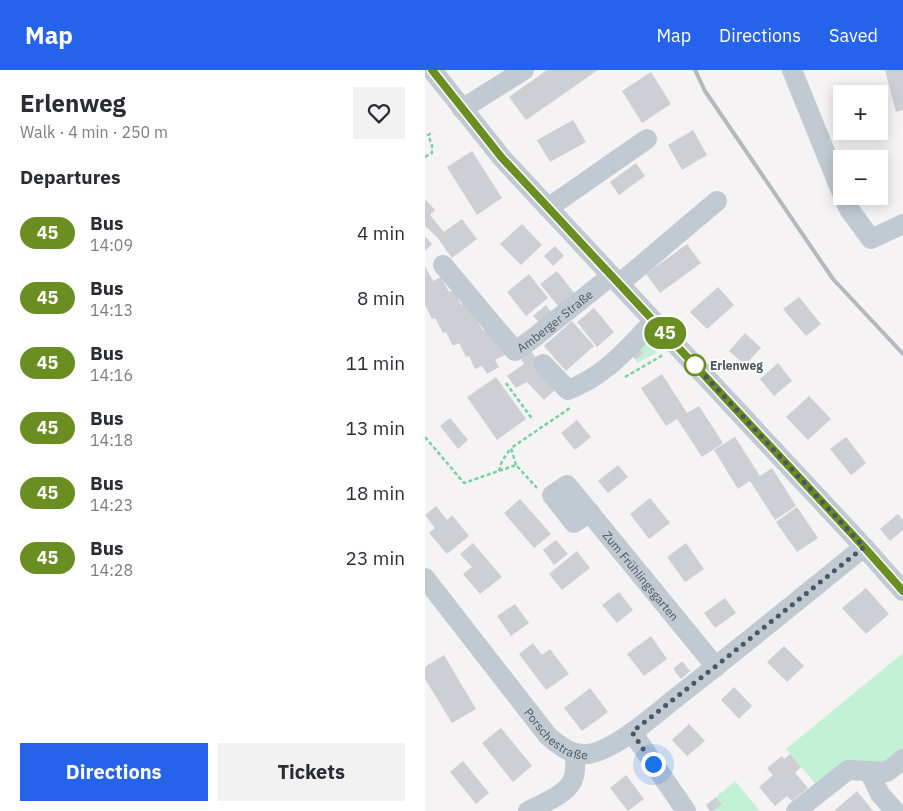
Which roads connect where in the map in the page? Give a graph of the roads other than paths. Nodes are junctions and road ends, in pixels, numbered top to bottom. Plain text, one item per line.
1 (432, 70) edge
2 (524, 70) edge
3 (792, 70) edge
4 (462, 109) junction
5 (647, 138) dead end
6 (833, 171) edge
7 (717, 201) dead end
8 (847, 205) edge
9 (548, 208) junction
10 (903, 224) edge
11 (443, 265) dead end
12 (615, 280) junction
13 (654, 322) junction
14 (543, 364) dead end
15 (559, 490) road end
16 (864, 547) junction
17 (425, 578) edge
18 (903, 591) edge
19 (716, 666) junction
20 (632, 732) junction
21 (575, 753) junction
22 (903, 759) edge
23 (869, 771) junction
24 (528, 811) edge
25 (686, 811) edge
26 (796, 811) edge
27 (895, 811) edge

1 - 4 street
2 - 4 street
3 - 6 street
4 - 9 street
5 - 9 street
7 - 12 street
8 - 10 street
9 - 12 street
11 - 12 street, Amberger Straße
12 - 13 street
13 - 14 street
13 - 16 street
15 - 19 street, Zum Frühlingsgarten
16 - 18 street
16 - 19 street, Porschestraße
17 - 21 street, Porschestraße
19 - 20 street, Porschestraße
20 - 21 street, Porschestraße
20 - 25 street
21 - 24 street
22 - 23 street
23 - 26 street
23 - 27 street

